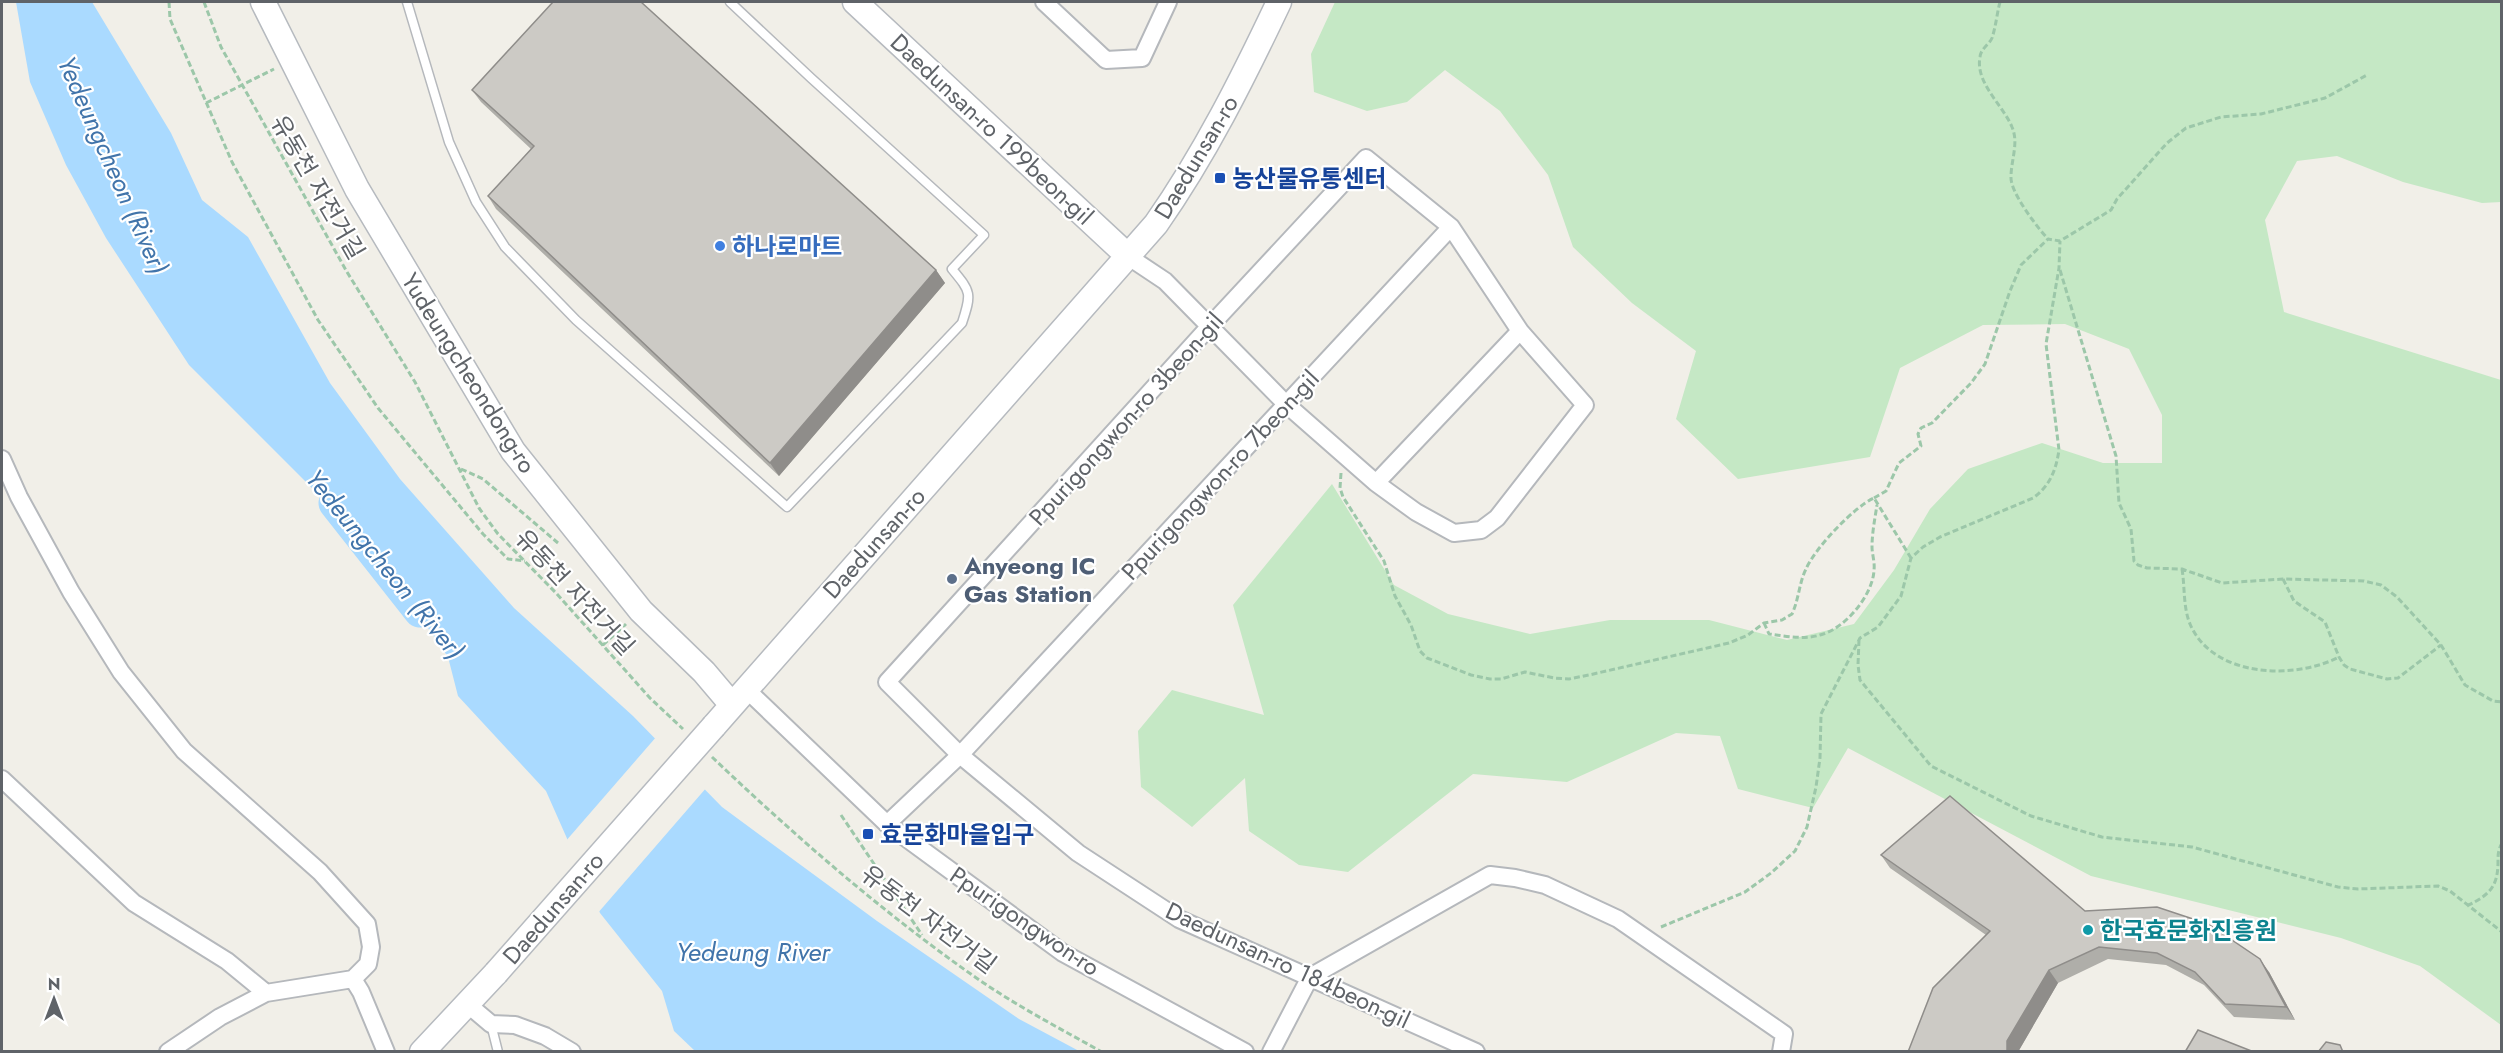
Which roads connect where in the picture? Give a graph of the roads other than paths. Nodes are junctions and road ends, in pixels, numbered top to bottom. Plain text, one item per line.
1 (263, 2) edge
2 (407, 2) edge
3 (730, 2) edge
4 (855, 2) edge
5 (1044, 2) edge
6 (1168, 2) edge
7 (1279, 2) edge
8 (1451, 227) junction
9 (1129, 256) junction
10 (1209, 327) junction
11 (1520, 331) junction
12 (1286, 404) junction
13 (2, 459) edge
14 (1376, 483) junction
15 (887, 682) joint
16 (739, 697) junction
17 (960, 755) junction
18 (2, 779) edge
19 (886, 824) junction
20 (1310, 977) junction
21 (353, 979) junction
22 (266, 993) junction
23 (466, 1003) junction
24 (491, 1024) junction
25 (168, 1052) edge
26 (386, 1052) edge
27 (422, 1052) edge
28 (498, 1052) edge
29 (572, 1052) edge
30 (1245, 1052) edge
31 (1272, 1052) edge
32 (1476, 1052) edge
33 (1781, 1052) edge

1 - 16 main road, Yudeungcheondong-ro
2 - 3 lane
4 - 9 main road, Daedunsan-ro 199beon-gil
5 - 6 street
7 - 9 main road, Daedunsan-ro
8 - 10 street, Ppurigongwon-ro 3beon-gil
8 - 11 street
8 - 12 street, Ppurigongwon-ro 7beon-gil
9 - 10 street
9 - 16 main road, Daedunsan-ro
10 - 12 street
10 - 15 street, Ppurigongwon-ro 3beon-gil
11 - 14 street
11 - 14 street
12 - 14 street
12 - 17 street, Ppurigongwon-ro 7beon-gil
13 - 21 street
15 - 17 street, Daedunsan-ro 184beon-gil
16 - 19 street, Ppurigongwon-ro
16 - 23 main road, Daedunsan-ro, bridge
17 - 19 street, Ppurigongwon-ro 7beon-gil
17 - 20 street, Daedunsan-ro 184beon-gil
18 - 22 street
19 - 30 street, Ppurigongwon-ro
20 - 31 street
20 - 32 street, Daedunsan-ro 184beon-gil
20 - 33 street
21 - 22 street
21 - 26 street
22 - 25 street
23 - 24 street
23 - 27 main road, Daedunsan-ro
24 - 28 lane
24 - 29 street

